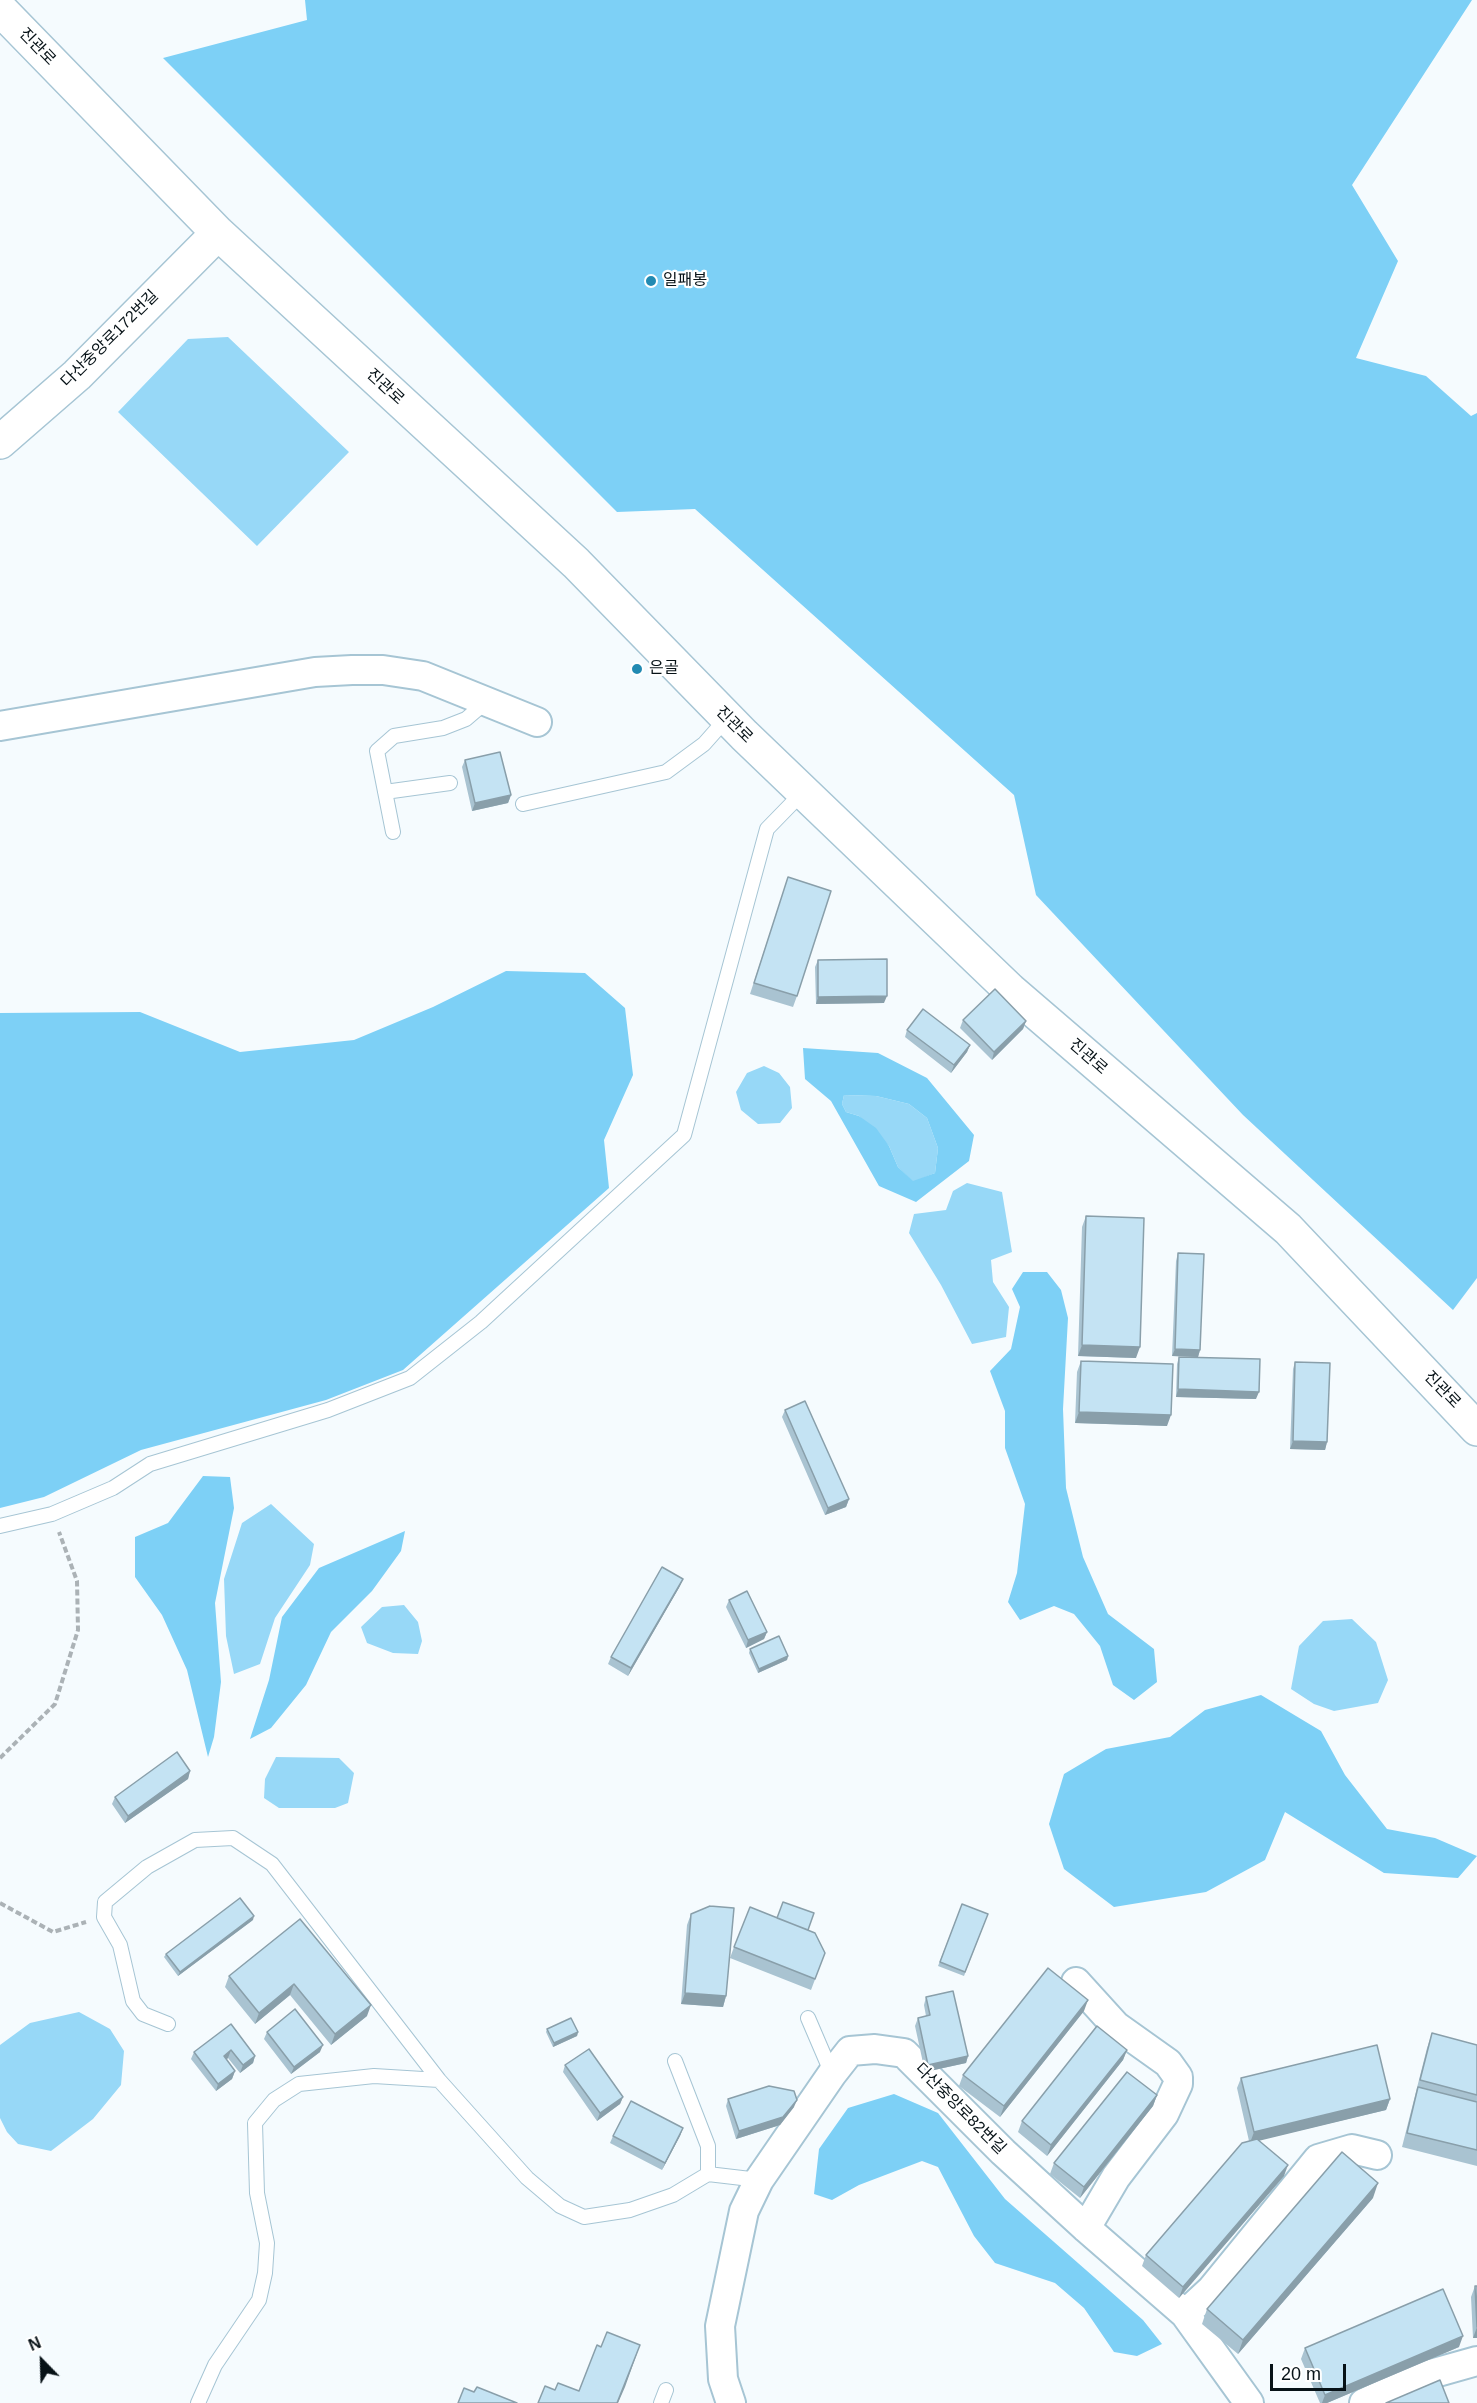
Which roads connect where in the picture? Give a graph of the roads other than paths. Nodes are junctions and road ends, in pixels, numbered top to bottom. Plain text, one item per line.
1 (0, 9) edge
2 (218, 233) junction
3 (0, 442) edge
4 (487, 701) junction
5 (727, 718) junction
6 (537, 722) dead end
7 (0, 726) edge
8 (450, 783) dead end
9 (385, 792) junction
10 (803, 792) junction
11 (523, 804) dead end
12 (393, 832) dead end
13 (1473, 1416) edge
14 (0, 1526) edge
15 (1076, 1982) dead end
16 (808, 2018) dead end
17 (168, 2024) dead end
18 (675, 2061) dead end
19 (831, 2074) junction
20 (439, 2080) junction
21 (1377, 2155) dead end
22 (708, 2174) junction
23 (759, 2180) junction
24 (1086, 2228) junction
25 (1185, 2314) junction
26 (1477, 2361) edge
27 (198, 2403) edge
28 (730, 2403) edge
29 (1248, 2403) edge
30 (1364, 2403) edge

1 - 2 main road, 진관로
2 - 3 main road, 다산중앙로172번길
2 - 5 main road, 진관로
4 - 6 street
4 - 7 street
4 - 9 lane
5 - 10 main road, 진관로
5 - 11 lane
8 - 9 lane
9 - 12 lane
10 - 13 main road, 진관로
10 - 14 lane
15 - 24 street
16 - 19 lane
17 - 20 lane
18 - 22 lane
19 - 23 street, 다산중앙로82번길
19 - 24 street, 다산중앙로82번길
20 - 22 lane
20 - 27 lane
21 - 25 street
22 - 23 lane
23 - 28 street, 다산중앙로82번길
24 - 25 street, 다산중앙로82번길
25 - 29 street, 다산중앙로82번길
26 - 30 street

